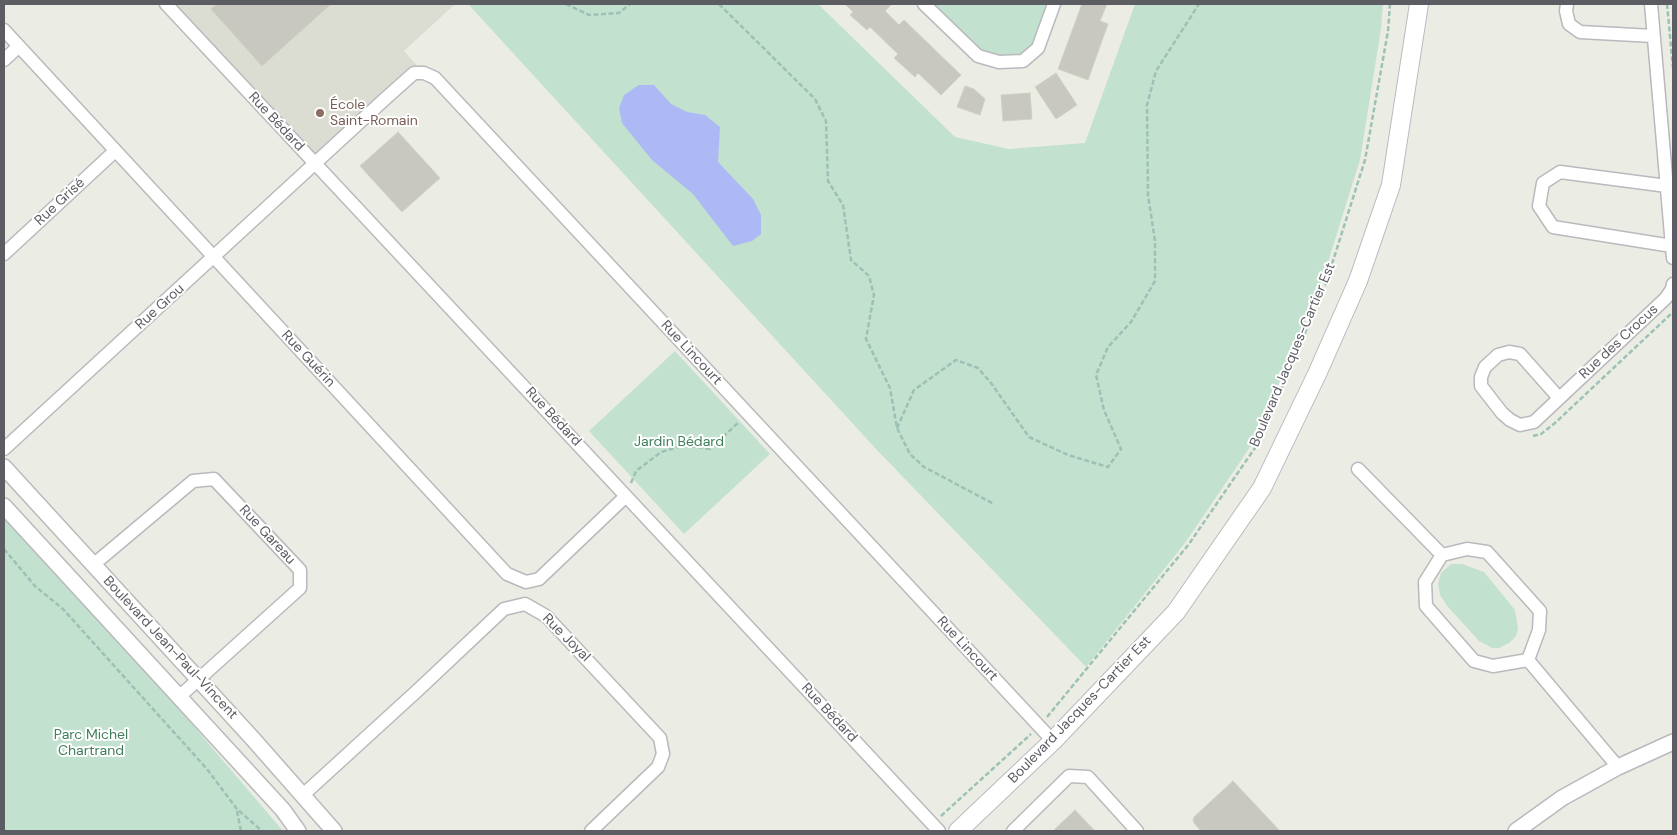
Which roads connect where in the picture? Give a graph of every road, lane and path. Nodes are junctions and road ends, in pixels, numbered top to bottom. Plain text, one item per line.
1 (166, 4) edge
2 (566, 4) edge
3 (630, 4) edge
4 (719, 4) edge
5 (924, 4) edge
6 (1054, 4) edge
7 (1199, 4) edge
8 (1390, 4) edge
9 (1419, 4) edge
10 (1567, 4) edge
11 (1651, 4) edge
12 (1667, 4) edge
13 (4, 30) edge
14 (1653, 36) junction
15 (19, 46) junction
16 (4, 60) edge
17 (1673, 68) edge
18 (116, 151) junction
19 (316, 164) junction
20 (1667, 186) junction
21 (1673, 252) edge
22 (4, 254) edge
23 (214, 257) junction
24 (1673, 284) edge
25 (1559, 398) junction
26 (748, 414) junction
27 (897, 428) junction
28 (4, 449) edge
29 (4, 467) edge
30 (1358, 469) dead end
31 (626, 496) junction
32 (994, 504) dead end
33 (4, 506) edge
34 (4, 549) edge
35 (1442, 555) junction
36 (93, 565) junction
37 (1528, 660) junction
38 (198, 680) junction
39 (180, 696) junction
40 (1039, 727) junction
41 (1053, 741) junction
42 (1672, 744) edge
43 (1618, 767) junction
44 (303, 795) junction
45 (237, 810) junction
46 (936, 828) edge
47 (241, 831) edge
48 (262, 831) edge
49 (298, 831) edge
50 (334, 831) edge
51 (591, 831) edge
52 (958, 831) edge
53 (1013, 831) edge
54 (1138, 831) edge
55 (1516, 831) edge

1 - 19 street, Rue Bédard
2 - 3 path
4 - 27 path
5 - 6 street
7 - 27 path
8 - 40 path, Boulevard Jacques-Cartier Est
9 - 41 main road, Boulevard Jacques-Cartier Est
10 - 14 street
11 - 14 street
12 - 17 path
13 - 15 street, Rue Guérin
14 - 20 street
15 - 16 street
15 - 18 street, Rue Guérin
18 - 22 street, Rue Grisé
18 - 23 street, Rue Guérin
19 - 23 street, Rue Grou
19 - 26 street, Rue Lincourt
19 - 31 street, Rue Bédard
20 - 21 street
20 - 21 street
23 - 28 street, Rue Grou
23 - 31 street, Rue Guérin
24 - 25 street, Rue des Crocus
25 - 25 street, Rue des Crocus
26 - 31 path
26 - 40 street, Rue Lincourt
27 - 32 path
29 - 36 street, Boulevard Jean-Paul-Vincent
30 - 35 street
31 - 46 street, Rue Bédard
33 - 39 street, Boulevard Jean-Paul-Vincent
34 - 45 path
35 - 37 street
35 - 37 street
36 - 38 street, Boulevard Jean-Paul-Vincent
36 - 38 street, Rue Gareau
37 - 43 street
38 - 39 street, Rue Gareau
38 - 44 street, Boulevard Jean-Paul-Vincent
39 - 49 street, Boulevard Jean-Paul-Vincent
40 - 41 street, Rue Lincourt
40 - 46 path, Boulevard Jacques-Cartier Est
41 - 52 main road, Boulevard Jacques-Cartier Est
42 - 43 street
43 - 55 street
44 - 50 street, Boulevard Jean-Paul-Vincent
44 - 51 street, Rue Joyal
45 - 47 path
45 - 48 path
53 - 54 street

